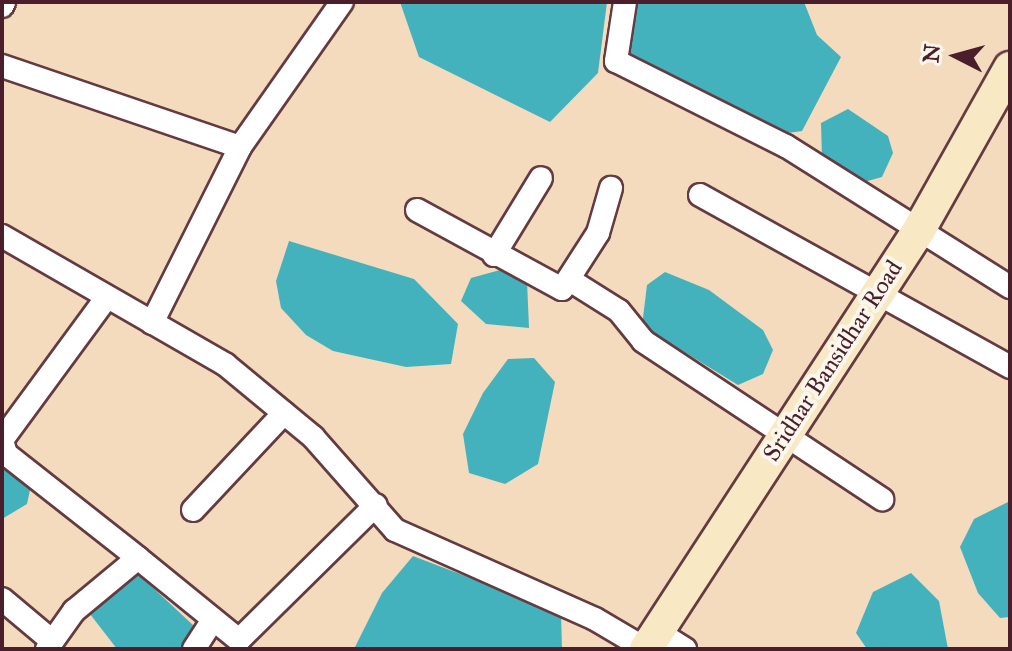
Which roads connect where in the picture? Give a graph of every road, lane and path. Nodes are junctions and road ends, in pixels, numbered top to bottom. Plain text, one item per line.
1 (342, 2) edge
2 (625, 2) edge
3 (2, 66) edge
4 (1010, 68) edge
5 (240, 147) junction
6 (541, 178) dead end
7 (611, 188) dead end
8 (700, 195) dead end
9 (417, 210) dead end
10 (919, 230) junction
11 (2, 236) edge
12 (494, 255) junction
13 (573, 282) junction
14 (1010, 287) edge
15 (878, 293) junction
16 (107, 297) junction
17 (152, 323) junction
18 (1010, 367) edge
19 (284, 413) junction
20 (783, 437) junction
21 (2, 440) edge
22 (882, 499) dead end
23 (376, 505) junction
24 (193, 510) dead end
25 (138, 558) junction
26 (2, 599) edge
27 (212, 621) junction
28 (650, 643) edge
29 (50, 645) edge
30 (194, 649) edge
31 (685, 649) edge

1 - 5 street
2 - 10 street
3 - 5 street
4 - 10 street, Sridhar Bansidhar Road
5 - 17 street
6 - 12 street
7 - 13 street
8 - 15 street
9 - 12 street
10 - 14 street
10 - 15 street, Sridhar Bansidhar Road
11 - 16 street
12 - 13 street
13 - 20 street
15 - 18 street
15 - 20 street, Sridhar Bansidhar Road
16 - 17 street
16 - 21 street
17 - 19 street
19 - 23 street
19 - 24 street
20 - 22 street
20 - 28 street, Sridhar Bansidhar Road
21 - 25 street
23 - 27 street
23 - 28 street
25 - 27 street
25 - 29 street
26 - 29 street
27 - 30 street
28 - 31 street

